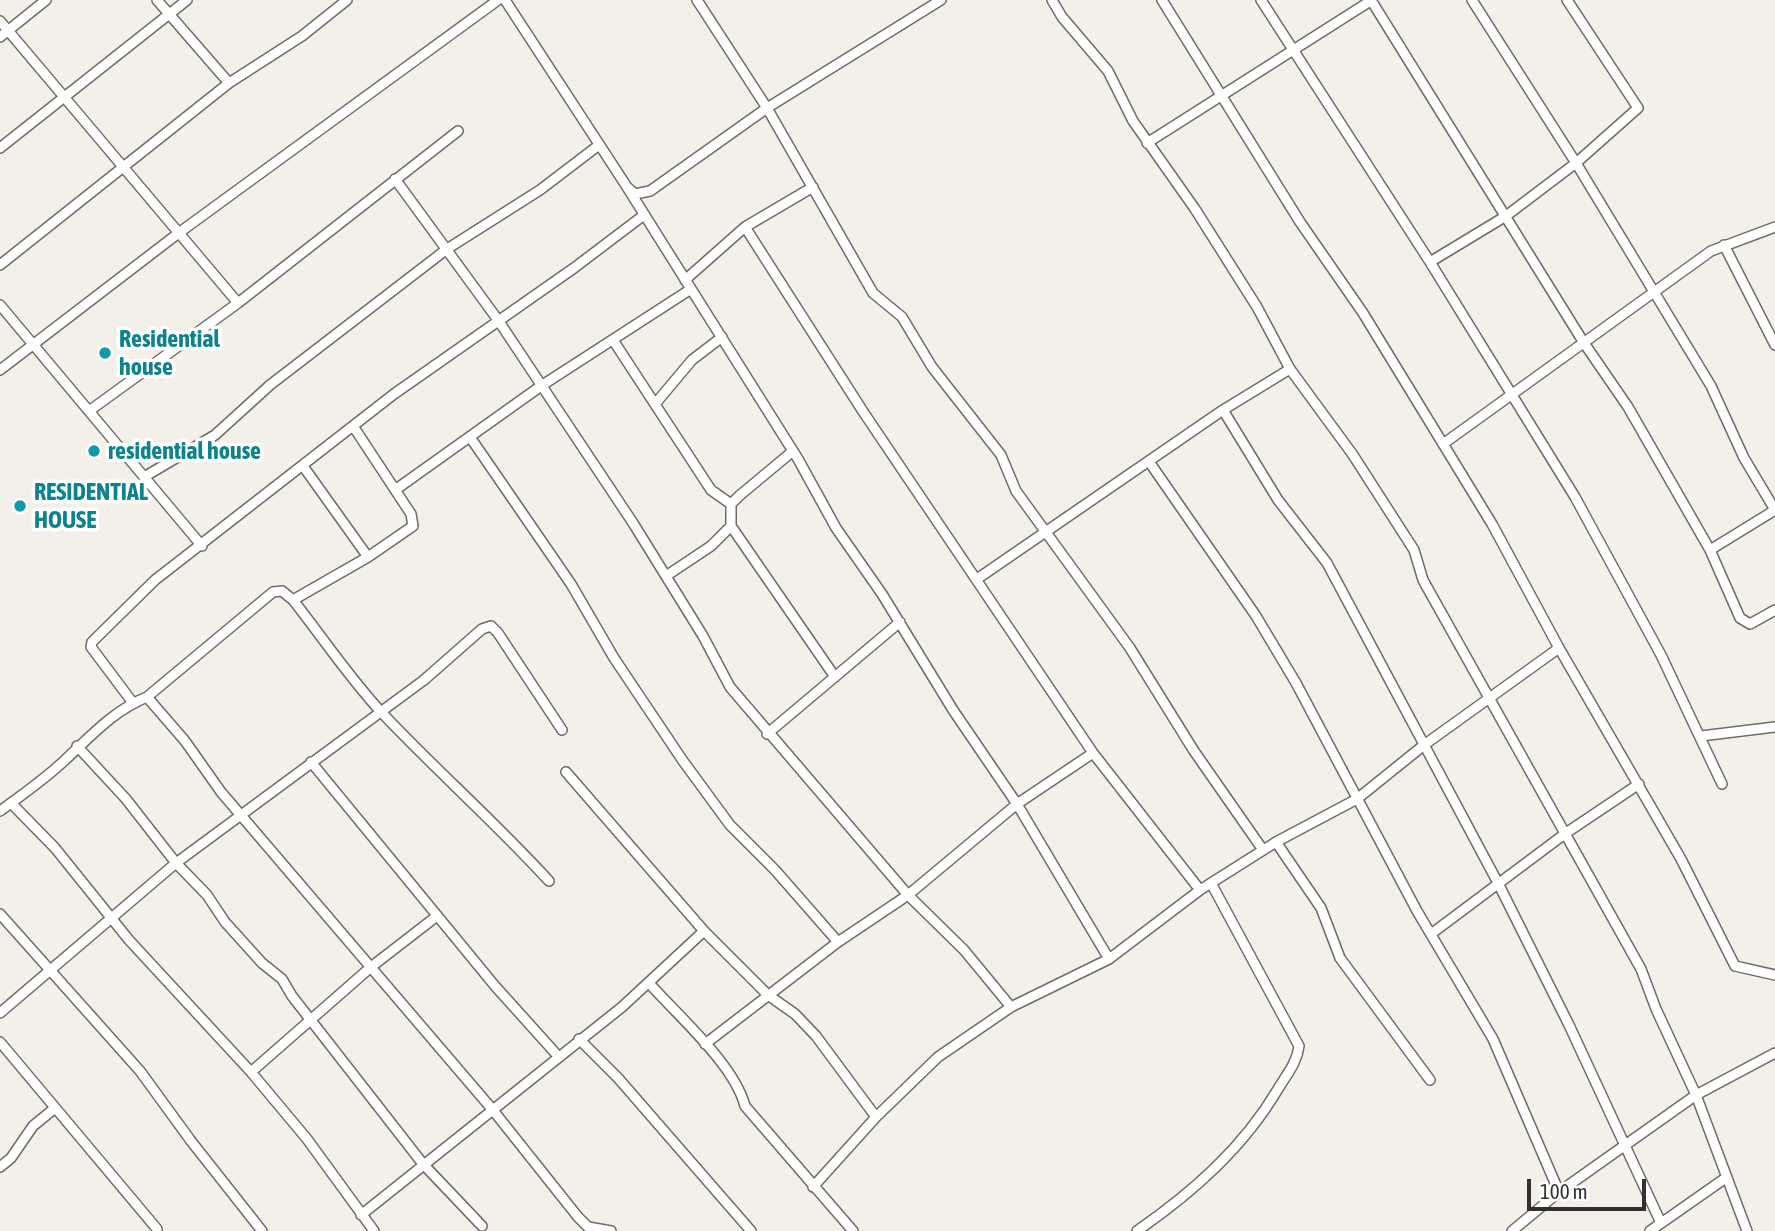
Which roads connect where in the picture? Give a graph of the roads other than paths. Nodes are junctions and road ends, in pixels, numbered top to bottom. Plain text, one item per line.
1 (46, 0) edge
2 (157, 0) edge
3 (187, 0) edge
4 (347, 0) edge
5 (498, 0) edge
6 (505, 0) edge
7 (697, 0) edge
8 (941, 0) edge
9 (1052, 0) edge
10 (1162, 0) edge
11 (1261, 0) edge
12 (1372, 0) edge
13 (1472, 0) edge
14 (1567, 0) edge
15 (169, 15) junction
16 (0, 21) edge
17 (8, 31) junction
18 (0, 37) edge
19 (1293, 50) junction
20 (229, 83) junction
21 (1222, 95) junction
22 (66, 98) junction
23 (767, 108) junction
24 (458, 131) dead end
25 (1147, 143) junction
26 (599, 145) junction
27 (0, 148) edge
28 (1576, 163) junction
29 (124, 165) junction
30 (395, 179) junction
31 (626, 187) junction
32 (813, 187) junction
33 (644, 215) junction
34 (1506, 216) junction
35 (745, 227) junction
36 (1775, 227) edge
37 (180, 232) junction
38 (1724, 245) junction
39 (447, 249) junction
40 (1430, 262) junction
41 (0, 265) edge
42 (685, 279) junction
43 (691, 289) junction
44 (1655, 292) junction
45 (238, 303) junction
46 (0, 305) edge
47 (498, 320) junction
48 (722, 337) junction
49 (613, 340) junction
50 (1584, 343) junction
51 (32, 344) junction
52 (1775, 345) edge
53 (1290, 369) junction
54 (0, 370) edge
55 (541, 386) junction
56 (1509, 395) junction
57 (655, 404) junction
58 (1223, 410) junction
59 (89, 411) junction
60 (353, 426) junction
61 (470, 437) junction
62 (1443, 444) junction
63 (793, 451) junction
64 (1150, 463) junction
65 (303, 466) junction
66 (144, 477) junction
67 (395, 490) junction
68 (732, 504) junction
69 (1775, 510) edge
70 (731, 526) junction
71 (1047, 531) junction
72 (202, 546) junction
73 (1710, 550) junction
74 (368, 557) junction
75 (666, 576) junction
76 (976, 579) junction
77 (293, 600) junction
78 (1775, 610) edge
79 (900, 622) junction
80 (1559, 648) junction
81 (835, 677) junction
82 (148, 697) junction
83 (1489, 699) junction
84 (133, 703) junction
85 (381, 711) junction
86 (1775, 727) edge
87 (562, 730) dead end
88 (767, 734) junction
89 (1701, 736) junction
90 (1424, 745) junction
91 (78, 746) junction
92 (1093, 753) junction
93 (311, 762) junction
94 (566, 772) dead end
95 (1639, 784) junction
96 (1722, 785) dead end
97 (1357, 799) junction
98 (11, 803) junction
99 (1017, 804) junction
100 (0, 811) edge
101 (241, 815) junction
102 (1566, 833) junction
103 (1276, 842) junction
104 (1263, 850) junction
105 (176, 863) junction
106 (549, 881) dead end
107 (1210, 883) junction
108 (1498, 884) junction
109 (1200, 890) junction
110 (908, 895) junction
111 (0, 914) edge
112 (437, 916) junction
113 (113, 919) junction
114 (705, 931) junction
115 (1431, 934) junction
116 (838, 942) junction
117 (1109, 959) junction
118 (371, 968) junction
119 (50, 973) junction
120 (1775, 975) edge
121 (649, 983) junction
122 (768, 995) junction
123 (1011, 1007) junction
124 (0, 1013) edge
125 (312, 1019) junction
126 (579, 1039) junction
127 (0, 1042) edge
128 (705, 1044) junction
129 (1775, 1052) edge
130 (558, 1056) junction
131 (251, 1072) junction
132 (1430, 1080) dead end
133 (1696, 1095) junction
134 (55, 1108) junction
135 (492, 1109) junction
136 (876, 1118) junction
137 (1624, 1149) junction
138 (423, 1164) junction
139 (0, 1167) edge
140 (1727, 1177) junction
141 (814, 1187) junction
142 (1559, 1192) junction
143 (361, 1215) junction
144 (1661, 1223) junction
145 (482, 1226) dead end
146 (157, 1229) edge
147 (262, 1231) edge
148 (374, 1231) edge
149 (611, 1231) edge
150 (751, 1231) edge
151 (853, 1231) edge
152 (1137, 1231) edge
153 (1512, 1231) edge
154 (1650, 1231) edge
155 (1747, 1231) edge

1 - 17 street
2 - 15 street
3 - 15 street
4 - 20 street
5 - 37 street
6 - 26 street
7 - 23 street
8 - 23 street
9 - 25 street
10 - 21 street
11 - 19 street
12 - 19 street
12 - 34 street
13 - 28 street
14 - 28 street
15 - 20 street
15 - 22 street
16 - 17 street
17 - 18 street
17 - 22 street
19 - 21 street
19 - 40 street
20 - 29 street
21 - 25 street
21 - 62 street
22 - 27 street
22 - 29 street
23 - 31 street
23 - 32 street
24 - 30 street
25 - 53 street
26 - 31 street
26 - 39 street
28 - 34 street
28 - 44 street
29 - 37 street
29 - 41 street
30 - 39 street
30 - 45 street
31 - 33 street
32 - 35 street
32 - 71 street
33 - 42 street
33 - 47 street
34 - 40 street
34 - 50 street
35 - 42 street
35 - 76 street
36 - 38 street
37 - 45 street
37 - 51 street
38 - 44 street
38 - 52 street
39 - 47 street
39 - 66 street
40 - 56 street
42 - 43 street
43 - 48 street
43 - 49 street
44 - 50 street
44 - 69 street
45 - 59 street
46 - 51 street
47 - 55 street
47 - 60 street
48 - 57 street
48 - 63 street
49 - 55 street
49 - 57 street
50 - 56 street
50 - 73 street
51 - 54 street
51 - 59 street
53 - 58 street
53 - 83 street
55 - 61 street
55 - 75 street
56 - 62 street
56 - 89 street
57 - 68 street
58 - 64 street
58 - 90 street
59 - 66 street
60 - 65 street
60 - 67 street
61 - 67 street
61 - 116 street
62 - 80 street
63 - 68 street
63 - 79 street
64 - 71 street
64 - 97 street
65 - 72 street
65 - 74 street
66 - 72 street
67 - 74 street
68 - 70 street
69 - 73 street
70 - 75 street
70 - 81 street
71 - 76 street
71 - 104 street
72 - 84 street
73 - 78 street
74 - 77 street
75 - 88 street
76 - 92 street
77 - 82 street
77 - 85 street
79 - 81 street
79 - 99 street
80 - 83 street
80 - 95 street
81 - 88 street
82 - 84 street
82 - 101 street
83 - 90 street
83 - 102 street
84 - 91 street
85 - 87 street
85 - 93 street
85 - 106 street
86 - 89 street
88 - 110 street
89 - 96 street
90 - 97 street
90 - 108 street
91 - 98 street
91 - 105 street
92 - 99 street
92 - 109 street
93 - 101 street
93 - 112 street
94 - 114 street
95 - 102 street
95 - 120 street
97 - 103 street
97 - 115 street
98 - 100 street
98 - 113 street
99 - 110 street
99 - 117 street
101 - 105 street
101 - 118 street
102 - 108 street
102 - 133 street
103 - 104 street
103 - 132 street
104 - 107 street
105 - 113 street
105 - 125 street
107 - 109 street
107 - 152 street
108 - 115 street
108 - 137 street
109 - 117 street
110 - 116 street
110 - 123 street
111 - 119 street
112 - 118 street
112 - 130 street
113 - 119 street
113 - 131 street
114 - 121 street
114 - 122 street
115 - 142 street
116 - 122 street
117 - 123 street
118 - 125 street
118 - 135 street
119 - 124 street
119 - 147 street
121 - 126 street
121 - 128 street
122 - 128 street
122 - 136 street
123 - 136 street
125 - 131 street
125 - 138 street
126 - 130 street
126 - 150 street
127 - 134 street
128 - 141 street
129 - 133 street
130 - 135 street
131 - 143 street
133 - 137 street
133 - 140 street
134 - 139 street
134 - 146 street
135 - 138 street
135 - 149 street
136 - 141 street
137 - 142 street
137 - 144 street
138 - 143 street
138 - 145 street
140 - 144 street
140 - 155 street
141 - 151 street
142 - 153 street
143 - 148 street
144 - 154 street

